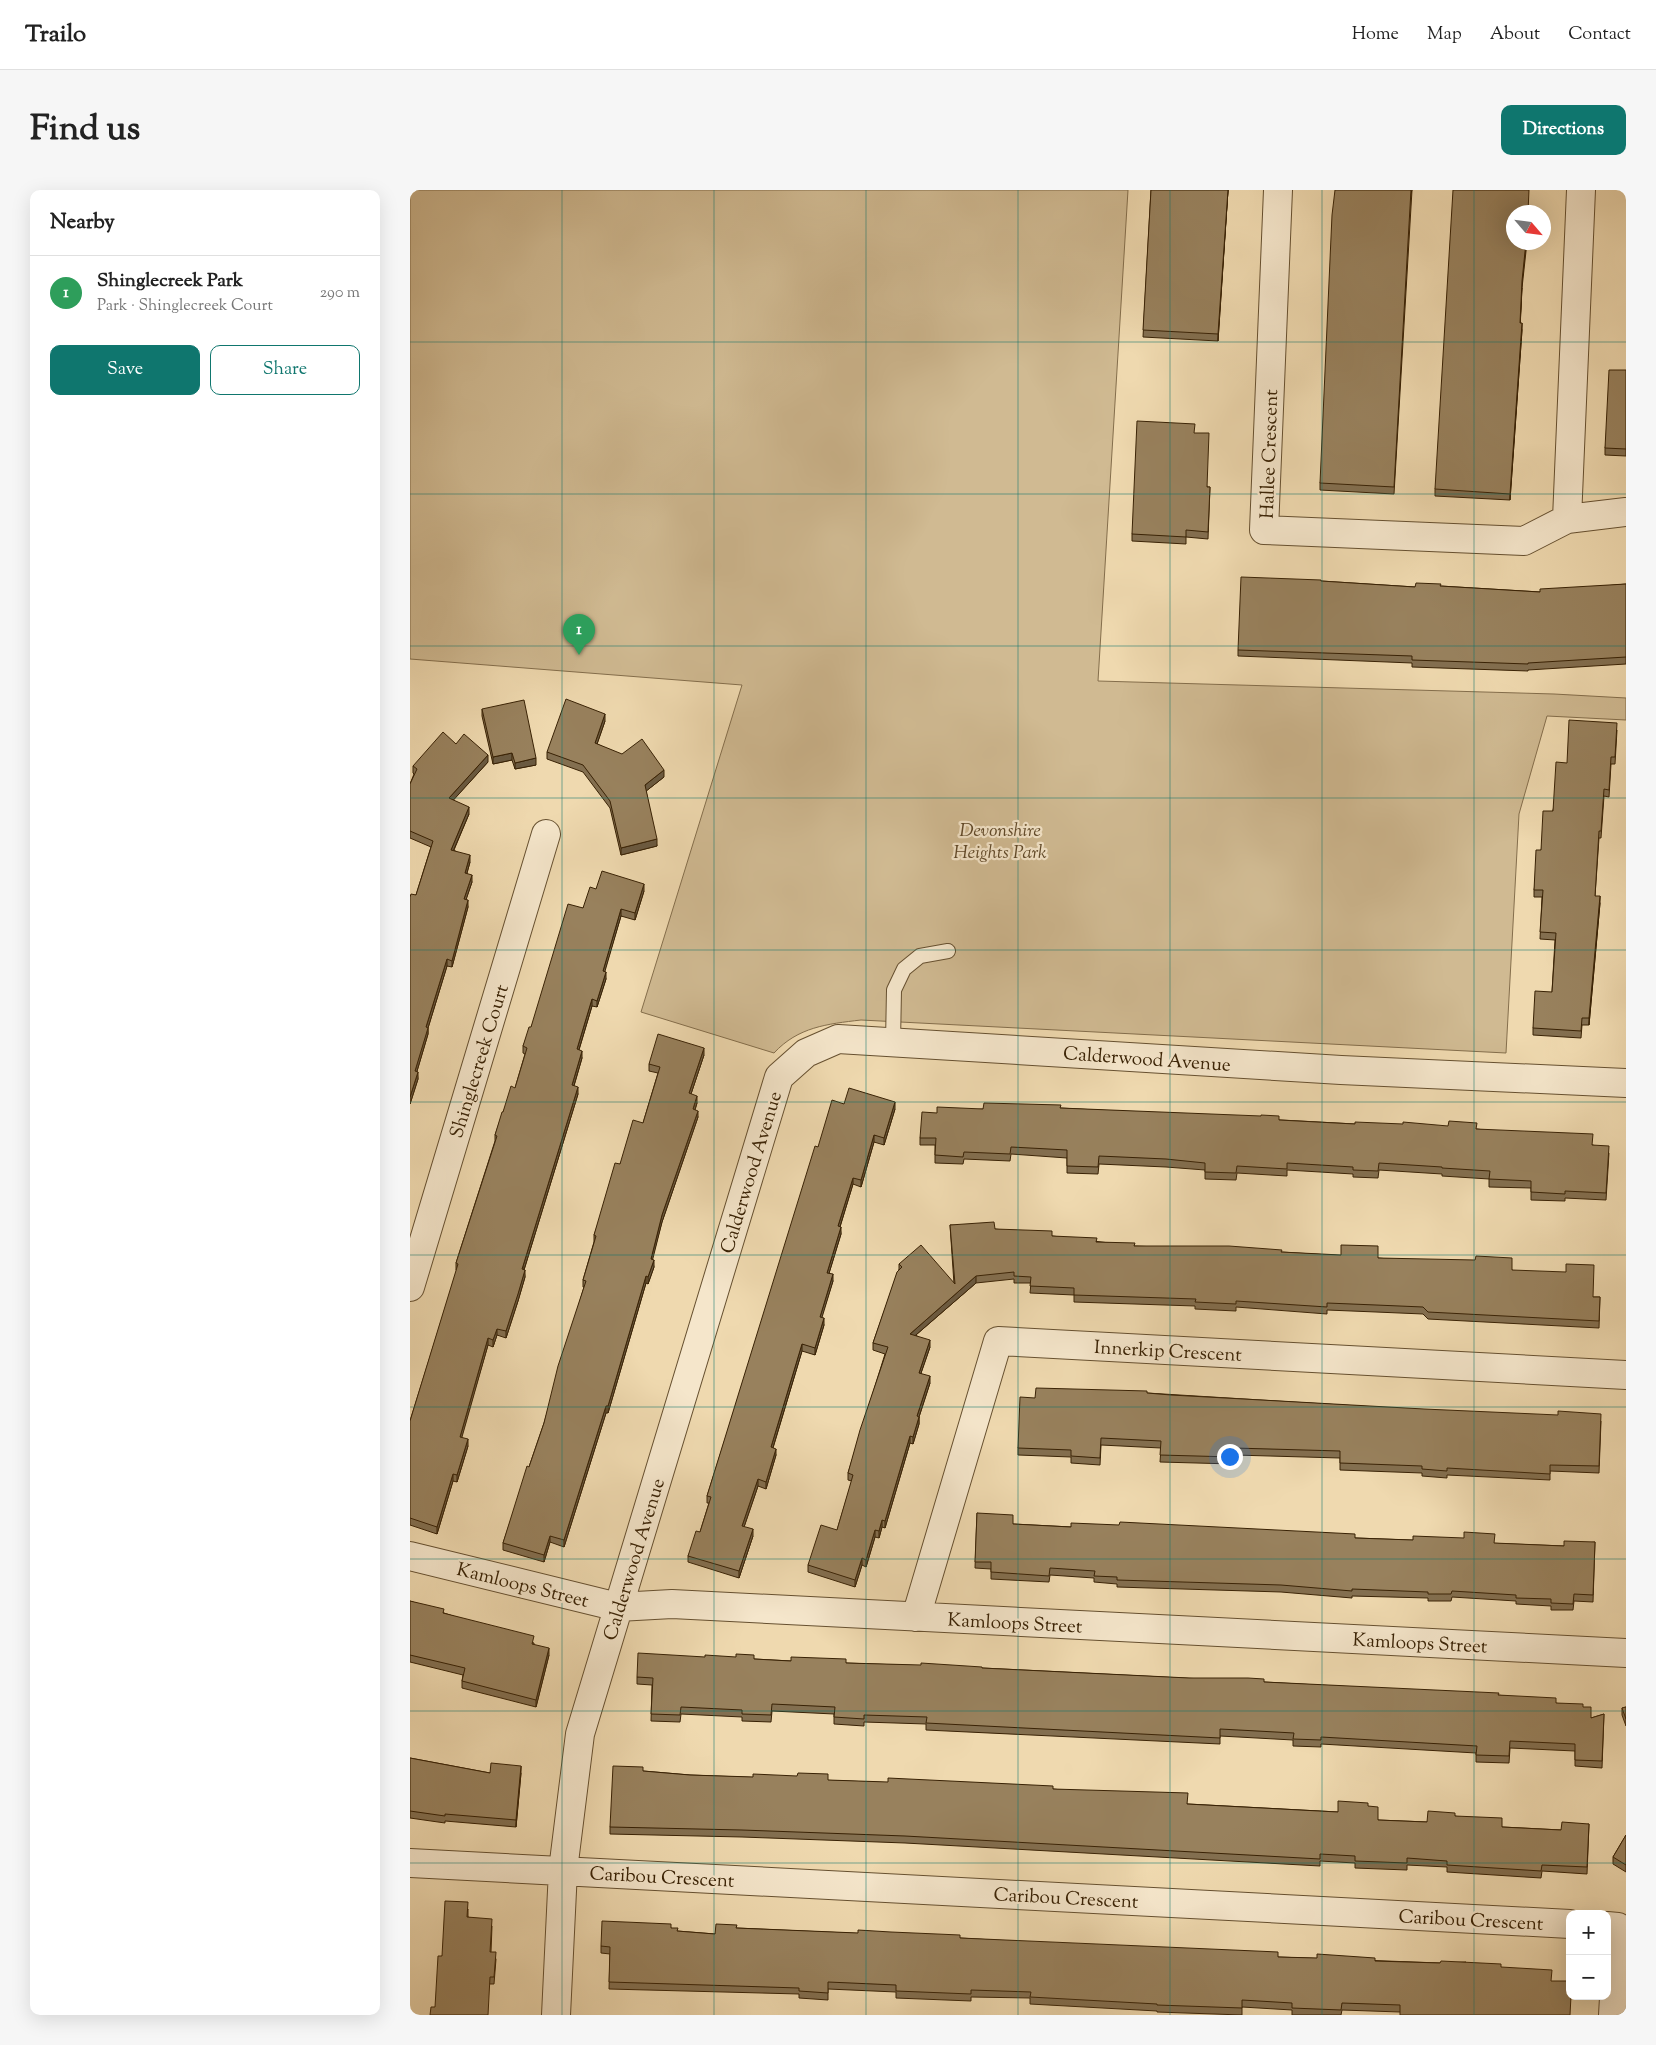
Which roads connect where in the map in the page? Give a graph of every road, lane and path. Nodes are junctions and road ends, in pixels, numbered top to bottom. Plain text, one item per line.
1 (1278, 190) edge
2 (1581, 190) edge
3 (1626, 512) edge
4 (1566, 519) junction
5 (546, 834) dead end
6 (948, 950) dead end
7 (893, 1042) junction
8 (1626, 1082) edge
9 (410, 1287) edge
10 (1626, 1375) edge
11 (410, 1556) edge
12 (618, 1607) junction
13 (916, 1617) junction
14 (1626, 1653) edge
15 (410, 1863) edge
16 (562, 1870) junction
17 (1566, 1924) edge
18 (1611, 1926) edge
19 (556, 2015) edge
20 (1613, 2015) edge

1 - 4 street, Hallee Crescent
2 - 4 street
3 - 4 street, Hallee Crescent
5 - 9 street, Shinglecreek Court
6 - 7 lane
7 - 8 street, Calderwood Avenue
7 - 12 street, Calderwood Avenue
10 - 13 street, Innerkip Crescent
11 - 12 street, Kamloops Street
12 - 13 street, Kamloops Street
12 - 16 street, Calderwood Avenue
13 - 14 street, Kamloops Street
15 - 16 street
16 - 17 street, Caribou Crescent
16 - 19 street, Calderwood Avenue
18 - 20 street

